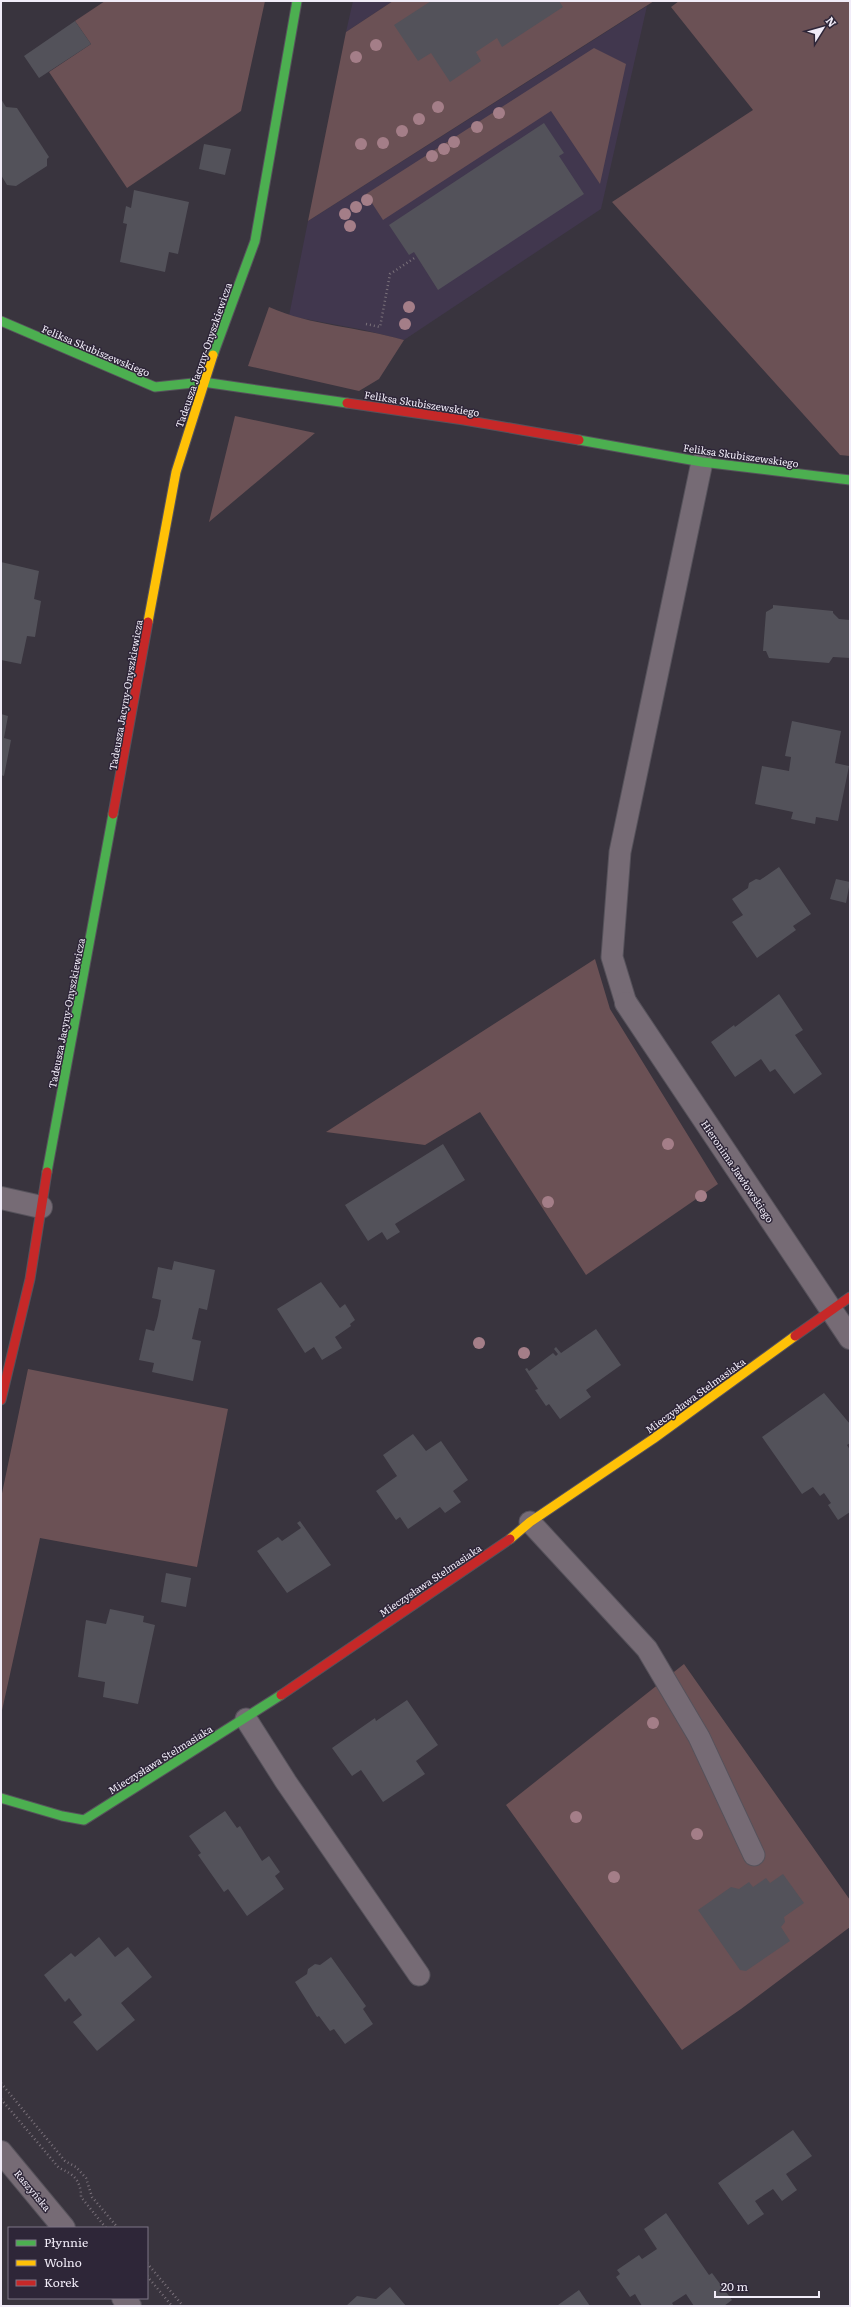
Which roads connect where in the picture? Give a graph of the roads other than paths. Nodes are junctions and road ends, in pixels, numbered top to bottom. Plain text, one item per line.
1 (297, 1) edge
2 (1, 321) edge
3 (203, 382) junction
4 (702, 462) junction
5 (850, 480) edge
6 (626, 1003) joint
7 (1, 1198) edge
8 (41, 1207) junction
9 (850, 1297) edge
10 (832, 1310) junction
11 (850, 1338) edge
12 (1, 1400) edge
13 (530, 1522) junction
14 (246, 1719) junction
15 (1, 1798) edge
16 (754, 1854) dead end
17 (419, 1975) dead end
18 (1, 2152) edge
19 (63, 2227) edge

1 - 3 street, Tadeusza Jacyny-Onyszkiewicza
2 - 3 street, Feliksa Skubiszewskiego
3 - 4 street, Feliksa Skubiszewskiego
3 - 8 street, Tadeusza Jacyny-Onyszkiewicza
4 - 5 street, Feliksa Skubiszewskiego
4 - 6 lane
6 - 10 street, Hieronima Jawłowskiego
7 - 8 street
8 - 12 street, Tadeusza Jacyny-Onyszkiewicza
9 - 10 street, Mieczysława Stelmasiaka
10 - 11 street, Hieronima Jawłowskiego
10 - 13 street, Mieczysława Stelmasiaka
13 - 14 street, Mieczysława Stelmasiaka
13 - 16 lane
14 - 15 street, Mieczysława Stelmasiaka
14 - 17 lane
18 - 19 street, Raszyńska

